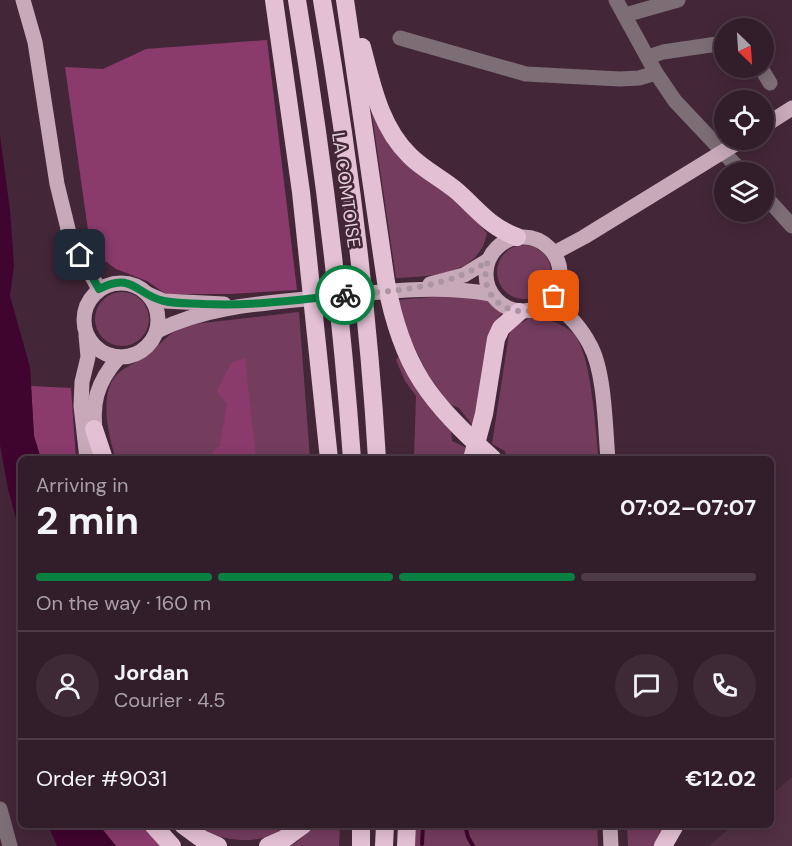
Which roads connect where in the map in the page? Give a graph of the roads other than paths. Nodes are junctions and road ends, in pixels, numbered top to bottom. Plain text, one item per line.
1 (23, 0) edge
2 (274, 0) edge
3 (297, 0) edge
4 (322, 0) edge
5 (346, 0) edge
6 (616, 0) edge
7 (678, 0) edge
8 (625, 15) junction
9 (400, 38) dead end
10 (714, 44) edge
11 (648, 57) junction
12 (656, 73) junction
13 (767, 78) edge
14 (770, 83) dead end
15 (792, 108) edge
16 (774, 120) edge
17 (726, 150) edge
18 (733, 162) edge
19 (774, 206) edge
20 (792, 226) edge
21 (517, 237) junction
22 (554, 253) junction
23 (488, 261) junction
24 (99, 289) junction
25 (412, 289) junction
26 (148, 294) junction
27 (491, 294) junction
28 (550, 300) junction
29 (244, 305) junction
30 (519, 312) junction
31 (157, 331) junction
32 (86, 335) junction
33 (119, 357) junction
34 (324, 412) junction
35 (94, 429) junction
36 (87, 456) edge
37 (98, 456) edge
38 (103, 456) edge
39 (324, 456) edge
40 (329, 456) edge
41 (352, 456) edge
42 (377, 456) edge
43 (473, 456) edge
44 (490, 456) edge
45 (608, 456) edge
46 (0, 809) edge
47 (156, 828) edge
48 (187, 828) edge
49 (299, 828) edge
50 (361, 828) edge
51 (385, 828) edge
52 (407, 828) edge
53 (610, 828) edge
54 (673, 828) edge
55 (10, 846) edge
56 (172, 846) edge
57 (218, 846) edge
58 (268, 846) edge
59 (361, 846) edge
60 (384, 846) edge
61 (406, 846) edge
62 (611, 846) edge
63 (663, 846) edge

1 - 24 main road
2 - 34 highway
3 - 41 highway, LA COMTOISE
4 - 42 highway, LA COMTOISE
5 - 21 highway
5 - 44 highway
6 - 8 street
7 - 8 street
8 - 11 street
9 - 12 street
10 - 11 street
11 - 12 street
12 - 18 street
13 - 14 street
15 - 16 main road
17 - 22 main road
19 - 20 street
21 - 22 main road
21 - 23 main road
22 - 28 main road
23 - 25 main road
23 - 27 main road
24 - 26 main road
24 - 32 main road
25 - 27 main road
25 - 29 main road
26 - 29 main road
26 - 31 main road
27 - 30 main road
28 - 30 main road
28 - 45 main road
29 - 31 main road
30 - 43 highway
31 - 33 main road
32 - 33 main road
32 - 36 main road
33 - 35 main road
34 - 39 highway
34 - 40 highway
35 - 37 main road
35 - 38 highway
46 - 55 street
47 - 56 highway
48 - 57 highway
49 - 58 highway
50 - 59 highway
51 - 60 highway
52 - 61 highway
53 - 62 main road
54 - 63 highway

